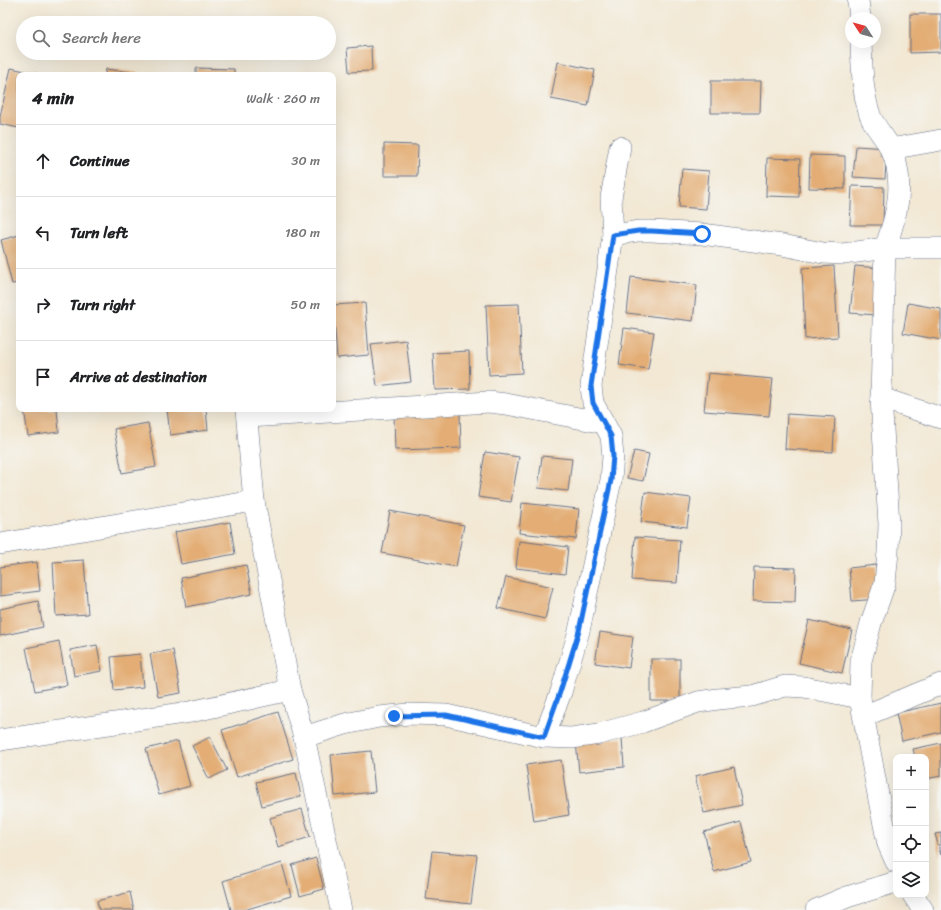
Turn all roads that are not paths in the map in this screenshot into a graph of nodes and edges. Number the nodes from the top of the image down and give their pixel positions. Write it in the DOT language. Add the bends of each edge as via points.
graph roads {
  1 [pos="858,0"];
  2 [pos="859,12"];
  3 [pos="861,48"];
  4 [pos="941,140"];
  5 [pos="620,147"];
  6 [pos="890,149"];
  7 [pos="613,235"];
  8 [pos="885,248"];
  9 [pos="941,248"];
  10 [pos="881,398"];
  11 [pos="336,409"];
  12 [pos="268,412"];
  13 [pos="246,413"];
  14 [pos="941,418"];
  15 [pos="604,423"];
  16 [pos="254,500"];
  17 [pos="0,544"];
  18 [pos="941,684"];
  19 [pos="290,690"];
  20 [pos="862,707"];
  21 [pos="304,737"];
  22 [pos="544,737"];
  23 [pos="0,740"];
  24 [pos="893,855"];
  25 [pos="893,883"];
  26 [pos="915,898"];
  27 [pos="341,910"];
  28 [pos="816,910"];
  29 [pos="923,910"];
  1 -- 2 [label="street"];
  3 -- 6 [label="street" via="864,95 870,117"];
  4 -- 6 [label="street"];
  5 -- 7 [label="street" via="611,198"];
  6 -- 8 [label="street" via="896,165 899,193 893,226"];
  7 -- 8 [label="street" via="645,231 702,234 843,254"];
  7 -- 15 [label="street" via="591,386 593,403"];
  8 -- 9 [label="street"];
  8 -- 10 [label="street"];
  10 -- 14 [label="street"];
  10 -- 20 [label="street" via="889,524 888,552 885,583 861,661"];
  11 -- 15 [label="street" via="489,402"];
  12 -- 13 [label="street"];
  13 -- 16 [label="street"];
  15 -- 22 [label="street" via="611,436 611,480 579,631"];
  16 -- 17 [label="street"];
  16 -- 19 [label="street"];
  18 -- 20 [label="street"];
  19 -- 21 [label="street"];
  19 -- 23 [label="street" via="190,712"];
  20 -- 22 [label="street" via="804,687 785,686 752,696 698,702 643,722 599,734 572,738"];
  20 -- 24 [label="street" via="881,813"];
  21 -- 22 [label="street" via="345,724 409,714 446,715"];
  21 -- 27 [label="street"];
  25 -- 28 [label="street"];
  26 -- 29 [label="street"];
}
